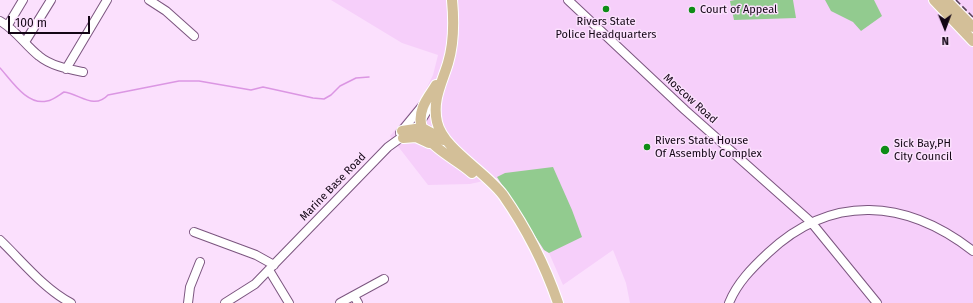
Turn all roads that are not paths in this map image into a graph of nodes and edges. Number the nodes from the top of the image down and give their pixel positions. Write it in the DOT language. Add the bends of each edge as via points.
graph roads {
  1 [pos="24,0"];
  2 [pos="52,0"];
  3 [pos="107,0"];
  4 [pos="149,0"];
  5 [pos="452,0"];
  6 [pos="568,0"];
  7 [pos="934,0"];
  8 [pos="946,0"];
  9 [pos="0,21"];
  10 [pos="8,26"];
  11 [pos="973,27"];
  12 [pos="194,36"];
  13 [pos="973,41"];
  14 [pos="26,42"];
  15 [pos="66,69"];
  16 [pos="83,72"];
  17 [pos="443,75"];
  18 [pos="437,94"];
  19 [pos="424,105"];
  20 [pos="412,130"];
  21 [pos="447,142"];
  22 [pos="430,143"];
  23 [pos="516,217"];
  24 [pos="811,222"];
  25 [pos="194,232"];
  26 [pos="0,240"];
  27 [pos="973,251"];
  28 [pos="200,262"];
  29 [pos="272,267"];
  30 [pos="384,279"];
  31 [pos="356,299"];
  32 [pos="71,303"];
  33 [pos="188,303"];
  34 [pos="225,303"];
  35 [pos="289,303"];
  36 [pos="340,303"];
  37 [pos="558,303"];
  38 [pos="729,303"];
  39 [pos="877,303"];
  1 -- 10 [label="street"];
  2 -- 14 [label="street"];
  3 -- 15 [label="street"];
  4 -- 12 [label="street" via="166,11"];
  5 -- 17 [label="main road" via="451,50"];
  6 -- 24 [label="street, Moscow Road" via="685,110"];
  7 -- 13 [label="main road"];
  8 -- 11 [label="main road"];
  9 -- 10 [label="street"];
  10 -- 14 [label="street"];
  14 -- 15 [label="street" via="40,57"];
  15 -- 16 [label="street"];
  17 -- 18 [label="main road"];
  17 -- 19 [label="main road"];
  18 -- 20 [label="street"];
  18 -- 21 [label="main road" via="437,122"];
  19 -- 20 [label="main road"];
  19 -- 20 [label="street"];
  20 -- 21 [label="main road"];
  20 -- 22 [label="main road"];
  20 -- 22 [label="main road" via="416,137"];
  20 -- 29 [label="street, Marine Base Road" via="388,148"];
  21 -- 23 [label="main road" via="486,176"];
  22 -- 23 [label="main road" via="476,176"];
  23 -- 37 [label="main road" via="538,255"];
  24 -- 27 [label="street" via="852,211 896,212 931,224 955,237"];
  24 -- 38 [label="street" via="792,233 758,262 742,279"];
  24 -- 39 [label="street, Moscow Road"];
  25 -- 29 [label="street" via="256,255"];
  26 -- 32 [label="street" via="41,280"];
  28 -- 33 [label="street" via="190,288"];
  29 -- 34 [label="street, Marine Base Road" via="255,284"];
  29 -- 35 [label="street"];
  30 -- 31 [label="street"];
  31 -- 36 [label="street"];
}
